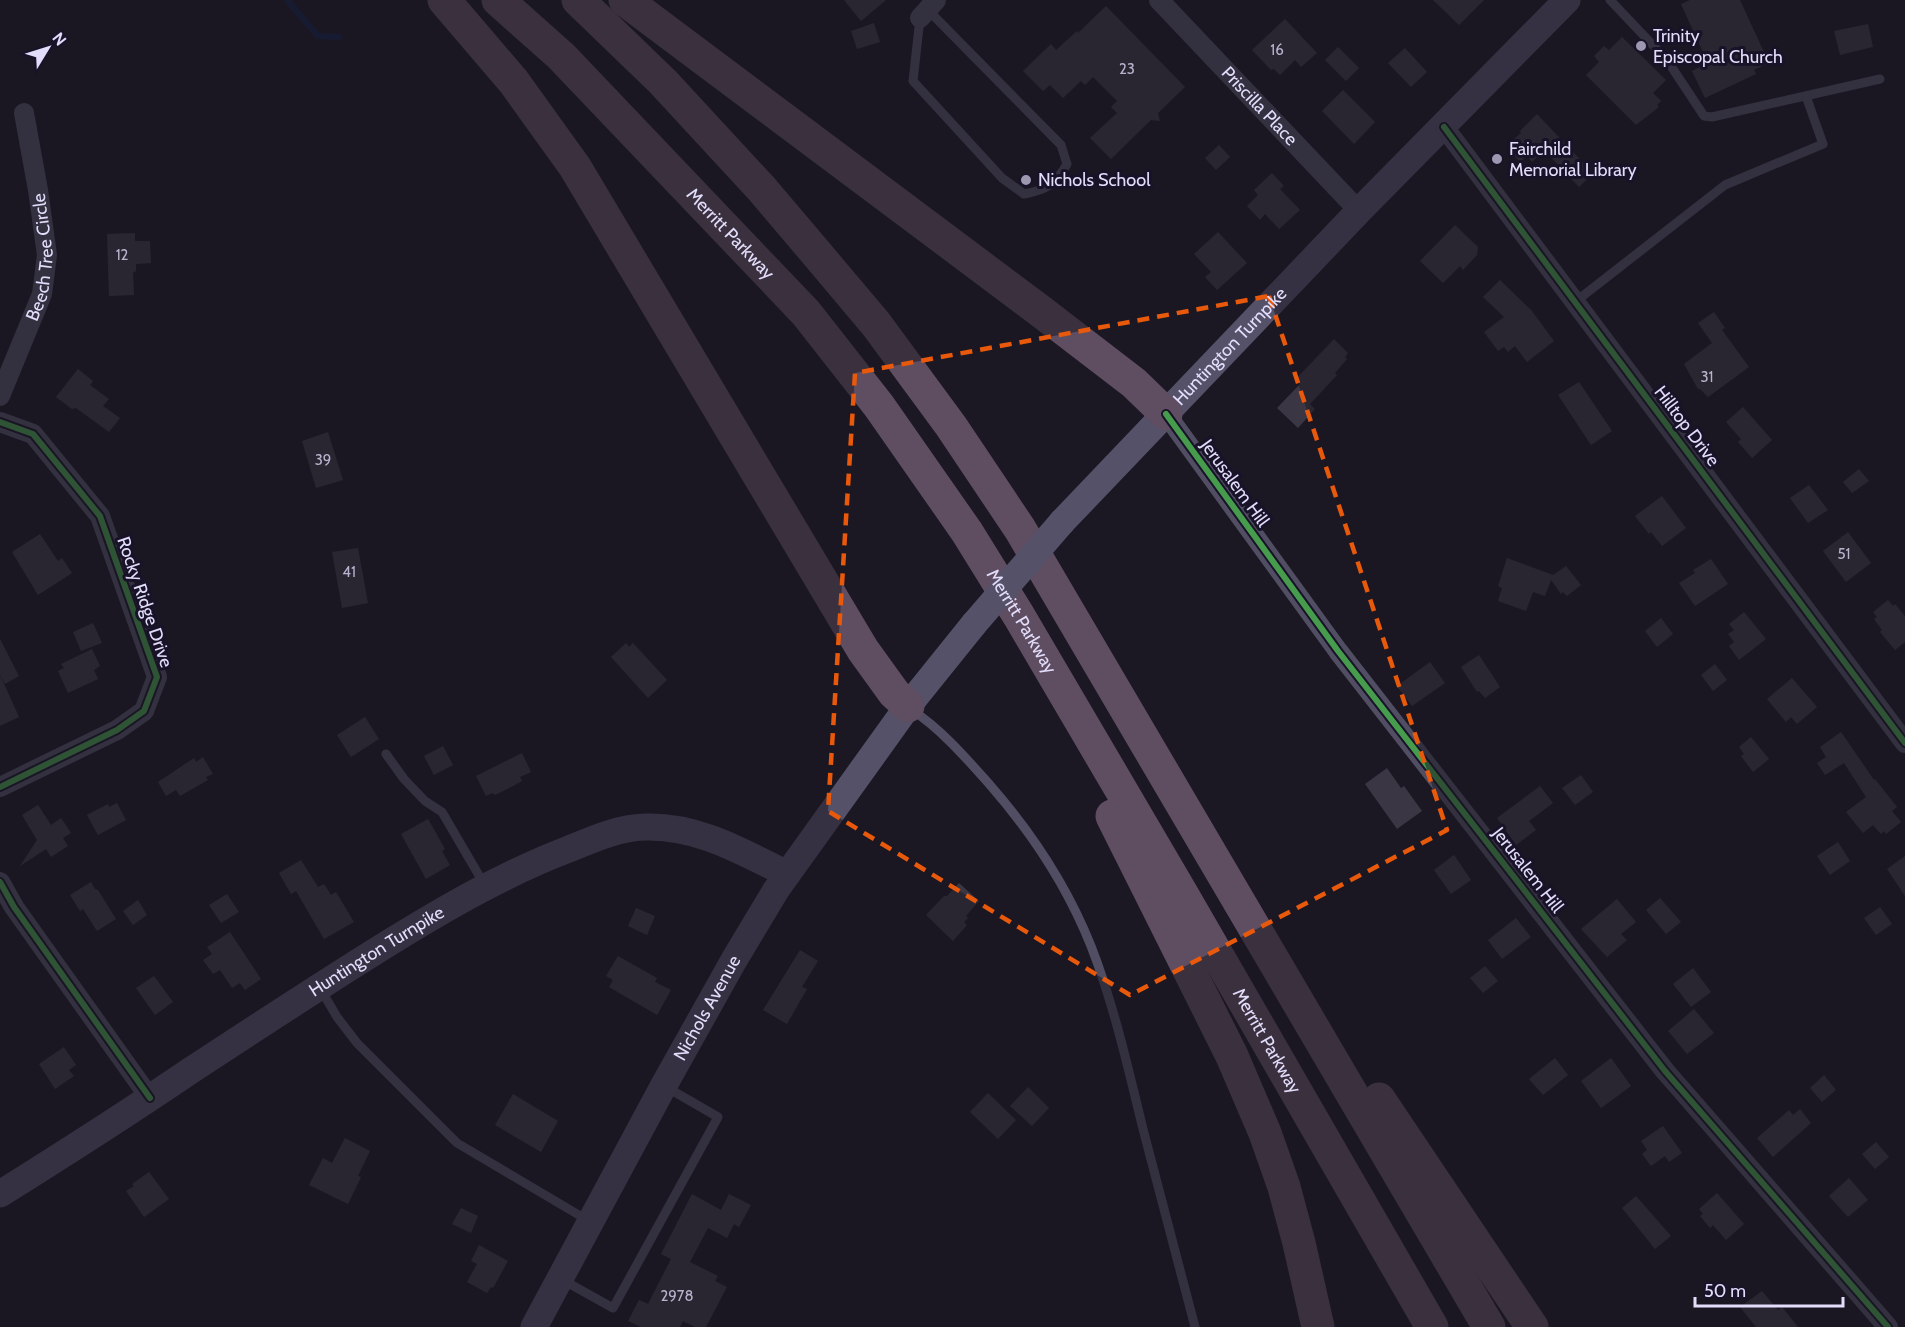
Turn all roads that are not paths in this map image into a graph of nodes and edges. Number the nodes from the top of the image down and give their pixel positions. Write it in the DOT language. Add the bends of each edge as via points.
graph roads {
  1 [pos="444,0"];
  2 [pos="498,0"];
  3 [pos="578,0"];
  4 [pos="625,0"];
  5 [pos="1159,0"];
  6 [pos="1567,0"];
  7 [pos="1610,0"];
  8 [pos="928,9"];
  9 [pos="1880,79"];
  10 [pos="1806,96"];
  11 [pos="24,113"];
  12 [pos="1444,127"];
  13 [pos="1359,211"];
  14 [pos="1575,302"];
  15 [pos="0,396"];
  16 [pos="1166,414"];
  17 [pos="0,422"];
  18 [pos="1065,694"];
  19 [pos="908,706"];
  20 [pos="1905,743"];
  21 [pos="386,754"];
  22 [pos="1153,756"];
  23 [pos="0,787"];
  24 [pos="787,874"];
  25 [pos="0,882"];
  26 [pos="485,886"];
  27 [pos="319,986"];
  28 [pos="664,1085"];
  29 [pos="150,1098"];
  30 [pos="0,1194"];
  31 [pos="591,1222"];
  32 [pos="559,1278"];
  33 [pos="534,1327"];
  34 [pos="1195,1327"];
  35 [pos="1318,1327"];
  36 [pos="1432,1327"];
  37 [pos="1489,1327"];
  38 [pos="1532,1327"];
  39 [pos="1888,1327"];
  1 -- 19 [label="highway" via="514,82 575,167 863,650"];
  2 -- 18 [label="highway, Merritt Parkway" via="561,56 806,313 879,406 967,532"];
  3 -- 22 [label="highway" via="663,82 761,188 876,324 1020,529"];
  4 -- 16 [label="highway" via="1068,332 1134,383"];
  5 -- 13 [label="street, Priscilla Place"];
  6 -- 12 [label="main road, Huntington Turnpike"];
  7 -- 10 [label="lane" via="1667,60 1704,116"];
  8 -- 8 [label="lane" via="1061,145 1067,165 1059,178 1040,191 1024,194 1002,178 913,81"];
  9 -- 10 [label="lane"];
  10 -- 14 [label="lane" via="1823,144 1725,185"];
  11 -- 15 [label="street, Beech Tree Circle" via="47,255 42,294"];
  12 -- 13 [label="main road, Huntington Turnpike"];
  12 -- 14 [label="street, Hilltop Drive"];
  13 -- 16 [label="main road, Huntington Turnpike"];
  14 -- 20 [label="street, Hilltop Drive"];
  16 -- 19 [label="main road, Huntington Turnpike, bridge" via="1062,522"];
  16 -- 39 [label="street, Jerusalem Hill" via="1343,658 1665,1071"];
  17 -- 23 [label="street, Rocky Ridge Drive" via="33,434 100,516 157,677 144,711 117,730"];
  18 -- 35 [label="highway" via="1091,775 1232,1056 1265,1133 1284,1187"];
  18 -- 36 [label="highway, Merritt Parkway"];
  19 -- 24 [label="main road, Nichols Avenue"];
  19 -- 34 [label="lane" via="938,730 1016,815 1042,852 1091,946 1114,1016"];
  21 -- 26 [label="lane" via="425,801 442,812"];
  22 -- 37 [label="highway"];
  22 -- 38 [label="highway" via="1243,880 1390,1117"];
  24 -- 26 [label="main road, Huntington Turnpike" via="716,839 684,830 646,827 605,835"];
  24 -- 28 [label="main road, Nichols Avenue"];
  25 -- 29 [label="street"];
  26 -- 27 [label="main road, Huntington Turnpike"];
  27 -- 29 [label="main road, Huntington Turnpike"];
  27 -- 31 [label="lane" via="357,1043 458,1143"];
  28 -- 31 [label="main road, Nichols Avenue"];
  28 -- 32 [label="lane" via="718,1117 613,1308"];
  29 -- 30 [label="main road, Huntington Turnpike"];
  31 -- 32 [label="main road, Nichols Avenue"];
  32 -- 33 [label="main road, Nichols Avenue"];
}
